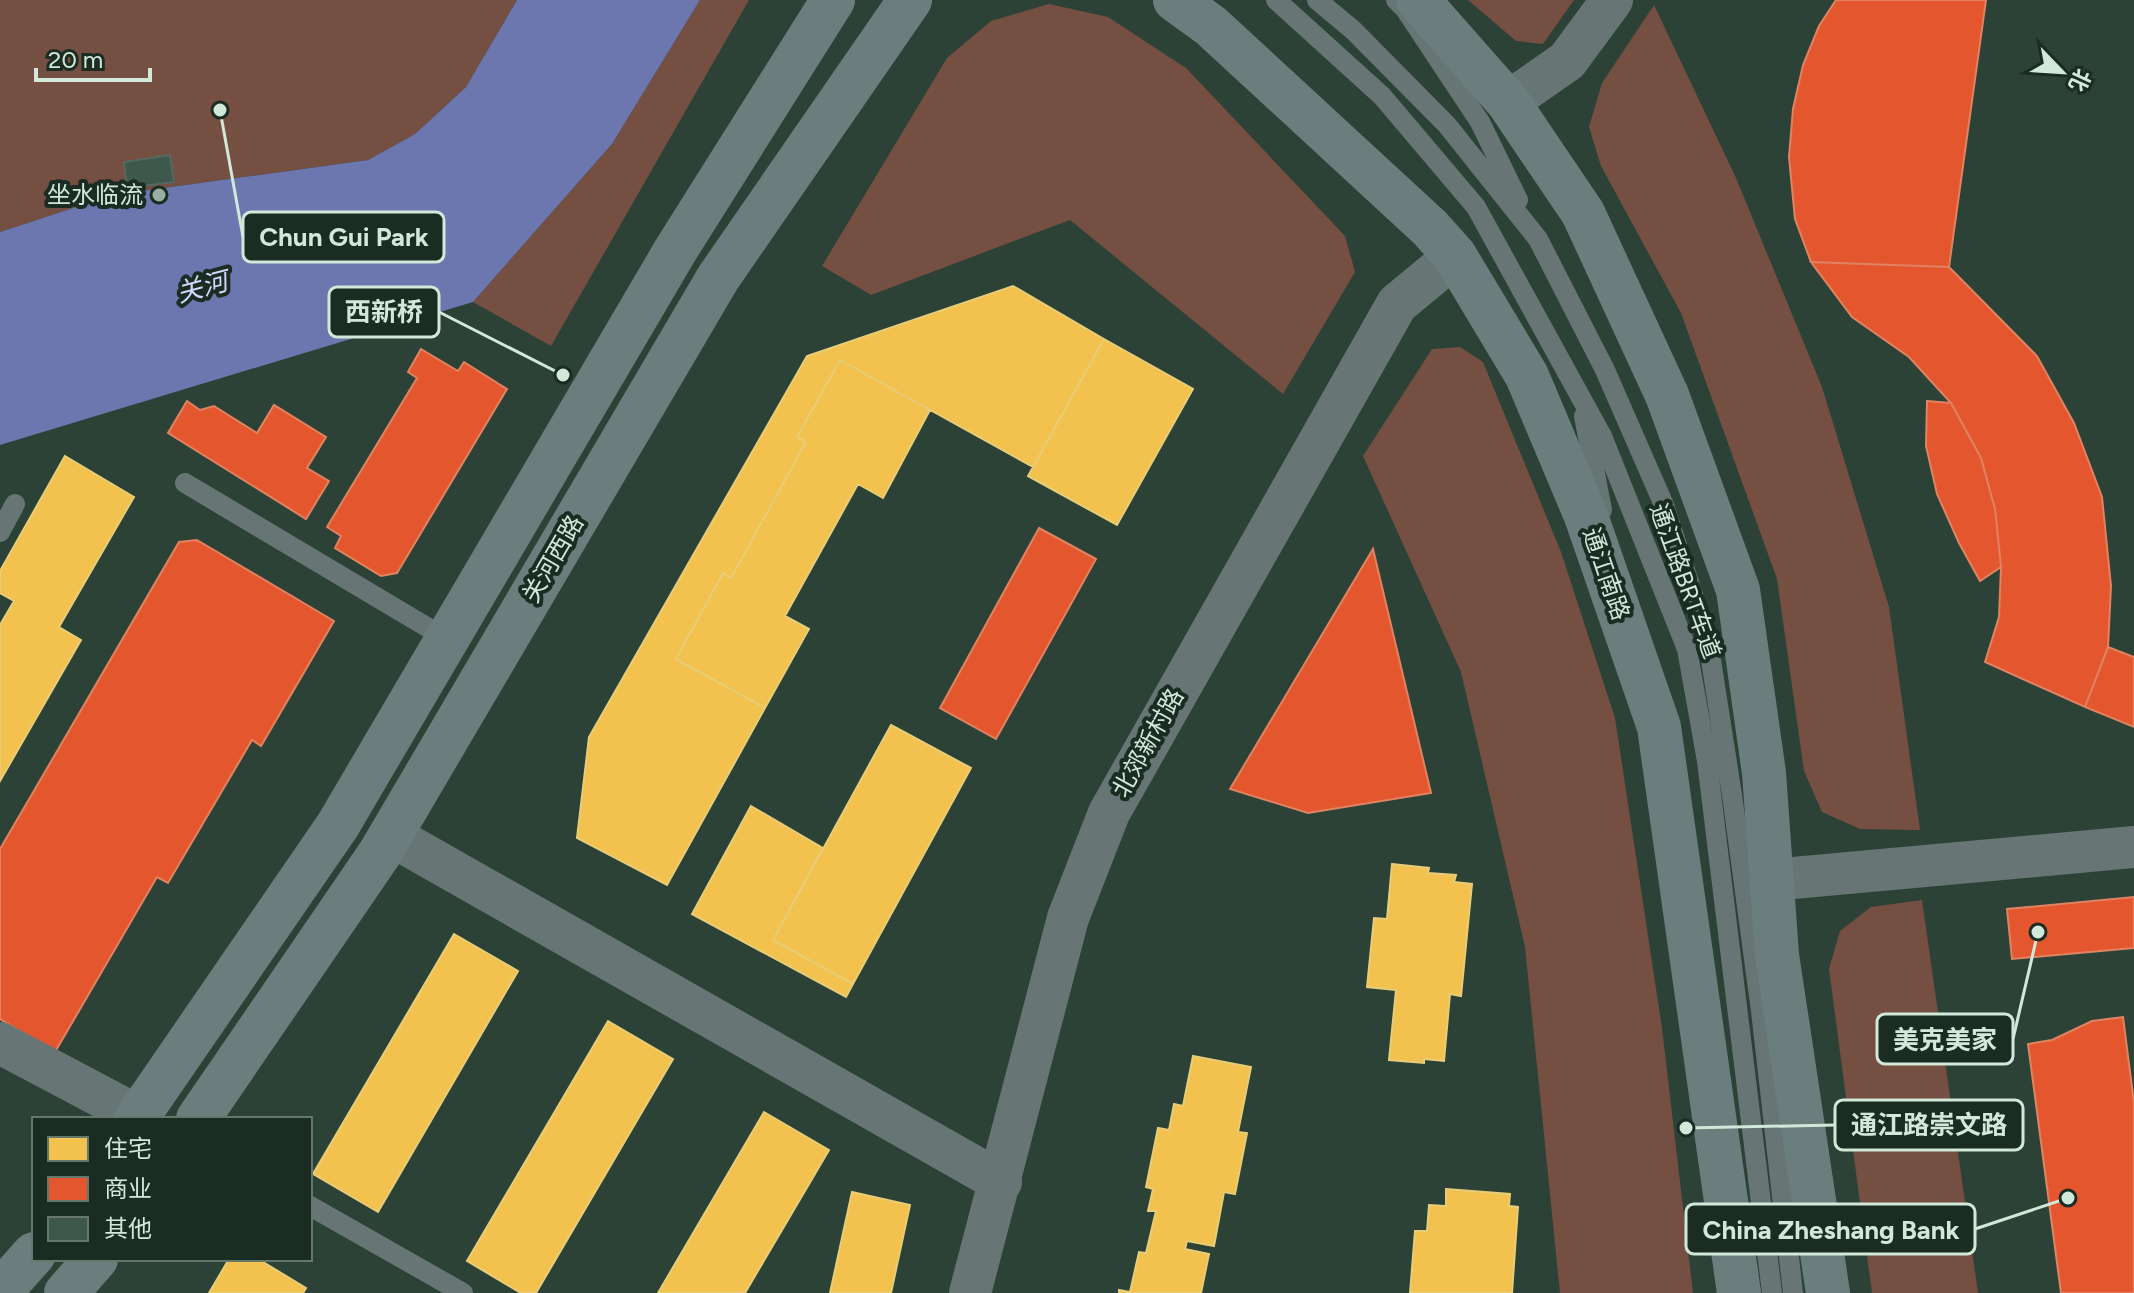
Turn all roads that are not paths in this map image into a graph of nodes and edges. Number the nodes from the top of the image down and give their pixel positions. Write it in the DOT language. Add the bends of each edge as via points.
graph roads {
  1 [pos="833,0"];
  2 [pos="910,0"];
  3 [pos="1175,0"];
  4 [pos="1276,0"];
  5 [pos="1317,0"];
  6 [pos="1396,0"];
  7 [pos="1418,0"];
  8 [pos="1612,0"];
  9 [pos="1508,102"];
  10 [pos="1538,239"];
  11 [pos="1455,256"];
  12 [pos="1580,396"];
  13 [pos="185,483"];
  14 [pos="15,504"];
  15 [pos="0,532"];
  16 [pos="1622,621"];
  17 [pos="447,639"];
  18 [pos="1711,661"];
  19 [pos="1764,773"];
  20 [pos="390,835"];
  21 [pos="2134,847"];
  22 [pos="1772,880"];
  23 [pos="0,1043"];
  24 [pos="135,1117"];
  25 [pos="138,1117"];
  26 [pos="199,1117"];
  27 [pos="1001,1182"];
  28 [pos="312,1207"];
  29 [pos="32,1256"];
  30 [pos="94,1261"];
  31 [pos="0,1292"];
  32 [pos="66,1293"];
  33 [pos="463,1293"];
  34 [pos="970,1293"];
  35 [pos="1739,1293"];
  36 [pos="1772,1293"];
  37 [pos="1793,1293"];
  38 [pos="1828,1293"];
  1 -- 17 [label="main road, 关河西路" via="675,251"];
  2 -- 20 [label="main road, 关河西路" via="718,278"];
  3 -- 11 [label="main road, 通江南路" via="1211,26"];
  4 -- 12 [label="lane, 通江路BRT车道" via="1382,96 1476,207"];
  5 -- 10 [label="lane, 通江路BRT车道" via="1447,125"];
  6 -- 10 [label="lane" via="1480,122"];
  7 -- 9 [label="main road"];
  8 -- 9 [label="street" via="1567,61"];
  9 -- 19 [label="main road" via="1583,213 1667,395 1738,590"];
  10 -- 18 [label="lane, 通江路BRT车道" via="1605,370 1664,505"];
  11 -- 16 [label="main road, 通江南路" via="1527,376 1586,516"];
  11 -- 27 [label="street, 北郊新村路" via="1397,304 1109,813 1068,918"];
  12 -- 16 [label="lane"];
  12 -- 36 [label="lane, 通江路BRT车道" via="1602,436 1687,649 1707,761"];
  13 -- 17 [label="lane"];
  14 -- 15 [label="lane"];
  16 -- 35 [label="main road, 通江南路" via="1659,727"];
  17 -- 25 [label="main road, 关河西路" via="338,825"];
  18 -- 19 [label="lane"];
  18 -- 37 [label="lane, 通江路BRT车道" via="1761,1011"];
  19 -- 22 [label="main road"];
  20 -- 26 [label="main road, 关河西路"];
  20 -- 27 [label="street"];
  21 -- 22 [label="street"];
  22 -- 38 [label="main road" via="1777,955"];
  23 -- 24 [label="street"];
  27 -- 34 [label="street, 北郊新村路"];
  28 -- 33 [label="lane"];
  29 -- 31 [label="main road"];
  30 -- 32 [label="main road"];
}
